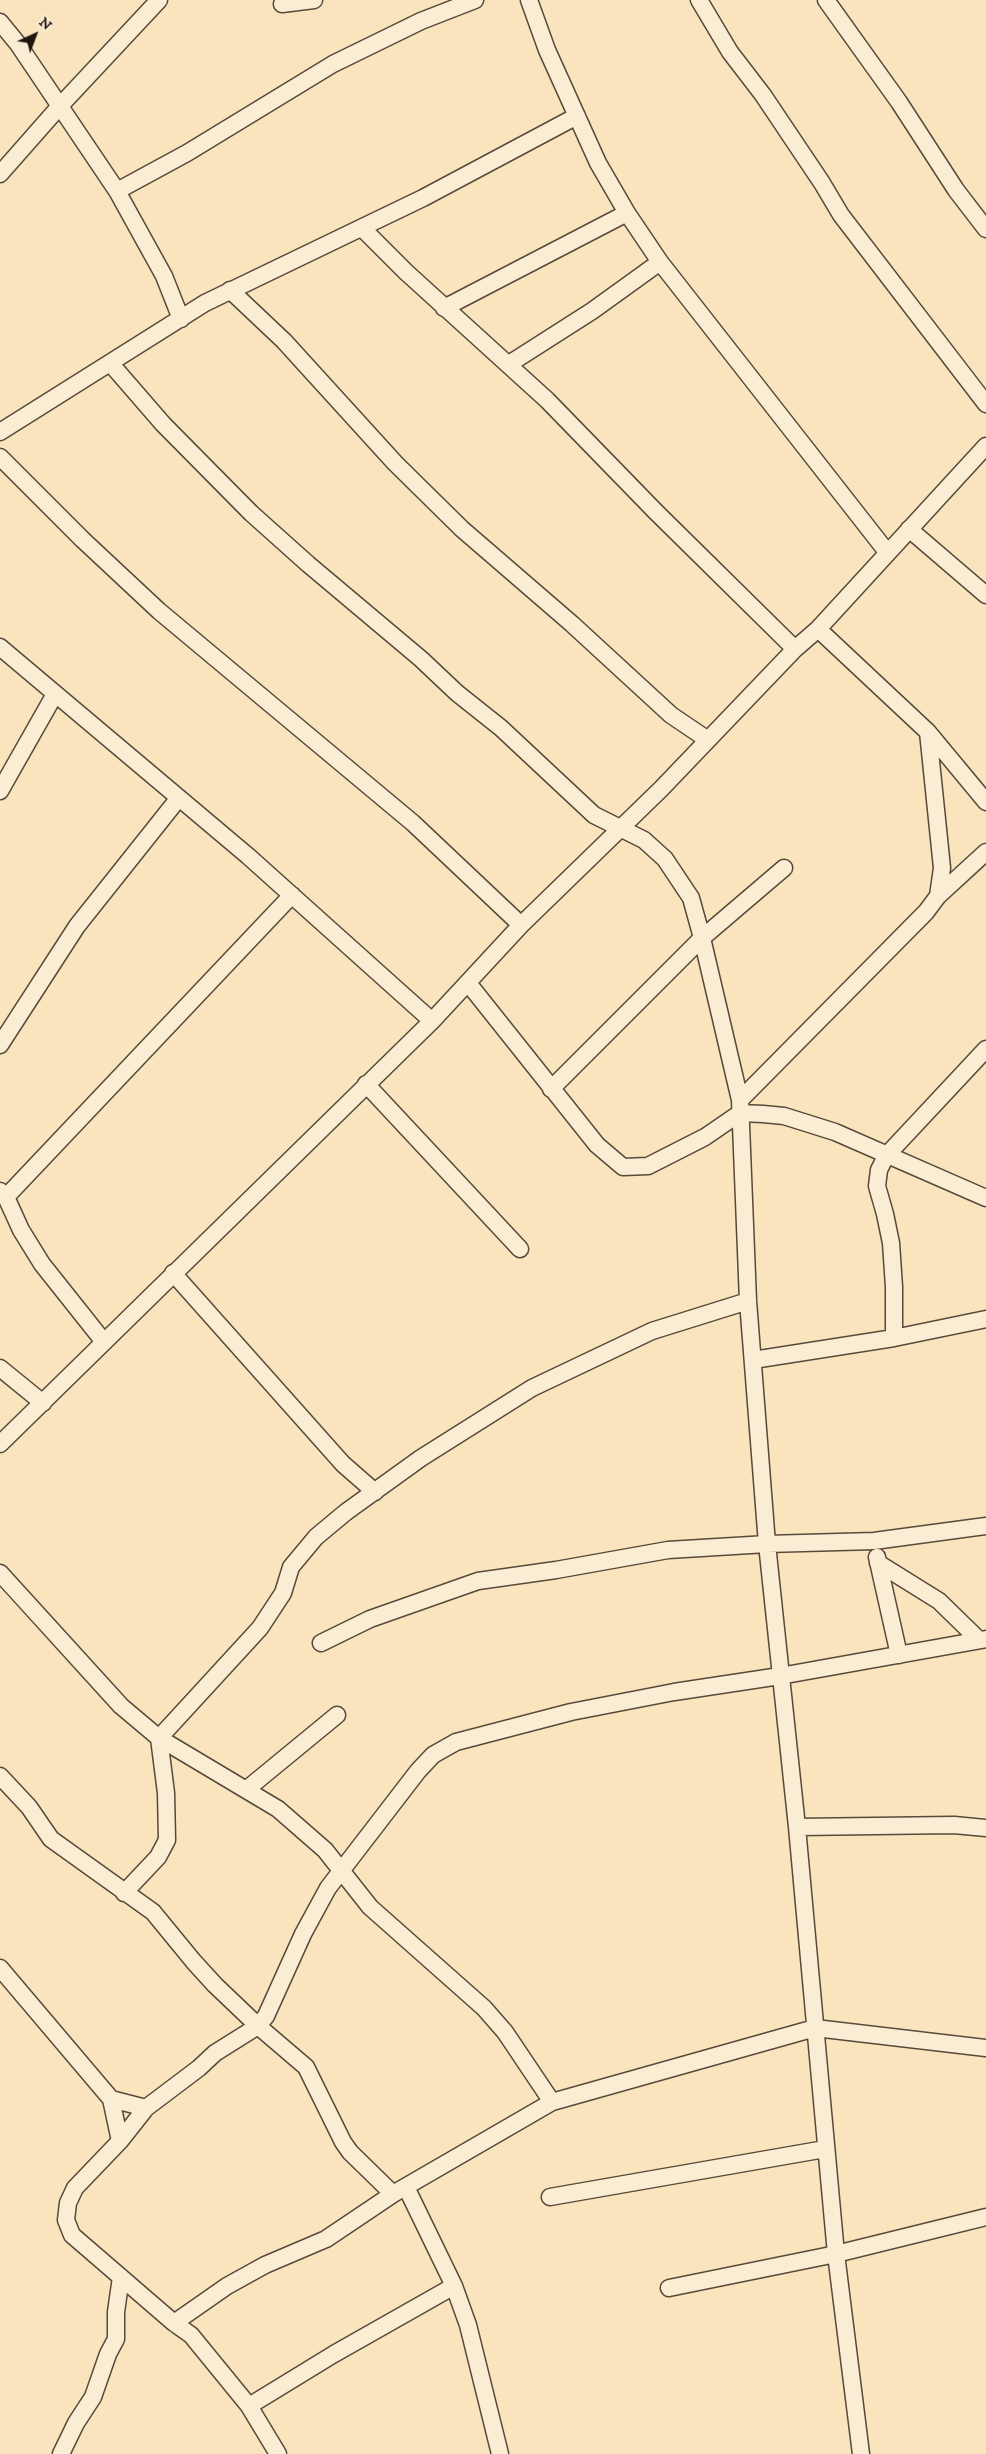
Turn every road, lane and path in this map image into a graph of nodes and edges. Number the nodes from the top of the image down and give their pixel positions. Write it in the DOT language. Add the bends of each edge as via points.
graph roads {
  1 [pos="159,0"];
  2 [pos="314,0"];
  3 [pos="475,0"];
  4 [pos="529,0"];
  5 [pos="699,0"];
  6 [pos="826,0"];
  7 [pos="282,4"];
  8 [pos="0,22"];
  9 [pos="59,107"];
  10 [pos="577,116"];
  11 [pos="0,174"];
  12 [pos="117,191"];
  13 [pos="627,213"];
  14 [pos="362,228"];
  15 [pos="986,229"];
  16 [pos="660,262"];
  17 [pos="230,290"];
  18 [pos="444,308"];
  19 [pos="182,319"];
  20 [pos="111,364"];
  21 [pos="510,364"];
  22 [pos="986,404"];
  23 [pos="0,432"];
  24 [pos="986,446"];
  25 [pos="0,457"];
  26 [pos="909,529"];
  27 [pos="887,552"];
  28 [pos="986,595"];
  29 [pos="818,629"];
  30 [pos="0,647"];
  31 [pos="796,649"];
  32 [pos="55,694"];
  33 [pos="928,732"];
  34 [pos="708,740"];
  35 [pos="0,791"];
  36 [pos="178,799"];
  37 [pos="986,802"];
  38 [pos="621,828"];
  39 [pos="986,852"];
  40 [pos="784,868"];
  41 [pos="292,895"];
  42 [pos="938,896"];
  43 [pos="521,925"];
  44 [pos="702,938"];
  45 [pos="468,983"];
  46 [pos="432,1021"];
  47 [pos="0,1045"];
  48 [pos="986,1049"];
  49 [pos="366,1084"];
  50 [pos="551,1089"];
  51 [pos="740,1106"];
  52 [pos="886,1156"];
  53 [pos="3,1194"];
  54 [pos="986,1198"];
  55 [pos="520,1249"];
  56 [pos="173,1273"];
  57 [pos="748,1301"];
  58 [pos="986,1319"];
  59 [pos="894,1338"];
  60 [pos="104,1342"];
  61 [pos="753,1360"];
  62 [pos="0,1368"];
  63 [pos="43,1403"];
  64 [pos="0,1444"];
  65 [pos="375,1492"];
  66 [pos="986,1526"];
  67 [pos="874,1541"];
  68 [pos="766,1544"];
  69 [pos="878,1563"];
  70 [pos="0,1573"];
  71 [pos="982,1639"];
  72 [pos="321,1643"];
  73 [pos="899,1655"];
  74 [pos="780,1676"];
  75 [pos="337,1715"];
  76 [pos="159,1738"];
  77 [pos="0,1776"];
  78 [pos="247,1789"];
  79 [pos="797,1826"];
  80 [pos="986,1828"];
  81 [pos="341,1868"];
  82 [pos="124,1892"];
  83 [pos="0,1968"];
  84 [pos="258,2026"];
  85 [pos="815,2028"];
  86 [pos="986,2048"];
  87 [pos="111,2099"];
  88 [pos="552,2102"];
  89 [pos="146,2108"];
  90 [pos="120,2141"];
  91 [pos="825,2148"];
  92 [pos="399,2190"];
  93 [pos="550,2197"];
  94 [pos="986,2217"];
  95 [pos="836,2254"];
  96 [pos="121,2277"];
  97 [pos="454,2286"];
  98 [pos="669,2288"];
  99 [pos="201,2304"];
  100 [pos="174,2323"];
  101 [pos="191,2336"];
  102 [pos="249,2406"];
  103 [pos="61,2454"];
  104 [pos="278,2454"];
  105 [pos="500,2454"];
  106 [pos="861,2454"];
  1 -- 9 [label="street"];
  2 -- 7 [label="street"];
  3 -- 12 [label="street" via="420,21 333,64 187,153"];
  4 -- 10 [label="street"];
  5 -- 22 [label="street" via="730,52 763,95 841,215"];
  6 -- 15 [label="street"];
  8 -- 9 [label="street"];
  9 -- 11 [label="street"];
  9 -- 12 [label="street"];
  10 -- 13 [label="street" via="598,163"];
  10 -- 14 [label="street"];
  12 -- 19 [label="street" via="164,276"];
  13 -- 16 [label="street"];
  13 -- 18 [label="street"];
  14 -- 17 [label="street"];
  14 -- 18 [label="street"];
  16 -- 21 [label="street"];
  16 -- 27 [label="street"];
  17 -- 19 [label="street"];
  17 -- 34 [label="street" via="284,340 395,463 462,529 659,704"];
  18 -- 21 [label="street"];
  19 -- 20 [label="street"];
  20 -- 23 [label="street"];
  20 -- 38 [label="street" via="163,424 251,513 501,728 572,797 594,815"];
  21 -- 31 [label="street"];
  24 -- 26 [label="street"];
  25 -- 43 [label="street" via="159,611 414,823"];
  26 -- 27 [label="street"];
  26 -- 28 [label="street"];
  27 -- 29 [label="street"];
  29 -- 31 [label="street"];
  29 -- 33 [label="street"];
  30 -- 32 [label="street"];
  31 -- 34 [label="street"];
  32 -- 35 [label="street"];
  32 -- 36 [label="street"];
  33 -- 37 [label="street"];
  33 -- 42 [label="street" via="942,868"];
  34 -- 38 [label="street"];
  36 -- 41 [label="street"];
  36 -- 47 [label="street" via="77,926"];
  38 -- 43 [label="street"];
  38 -- 44 [label="street" via="644,840 665,859 691,898"];
  39 -- 42 [label="street"];
  40 -- 44 [label="street"];
  41 -- 46 [label="street"];
  41 -- 53 [label="street"];
  42 -- 51 [label="street"];
  43 -- 45 [label="street"];
  44 -- 50 [label="street"];
  44 -- 51 [label="street"];
  45 -- 46 [label="street"];
  45 -- 50 [label="street"];
  46 -- 49 [label="street"];
  48 -- 52 [label="street"];
  49 -- 55 [label="street"];
  49 -- 56 [label="street"];
  50 -- 51 [label="street" via="597,1145 623,1167 648,1166 705,1137"];
  51 -- 52 [label="street" via="800,1120"];
  51 -- 57 [label="street"];
  52 -- 54 [label="street"];
  52 -- 59 [label="street" via="877,1186 891,1242"];
  53 -- 60 [label="street" via="42,1264"];
  56 -- 60 [label="street"];
  56 -- 65 [label="street" via="344,1464"];
  57 -- 61 [label="street"];
  57 -- 65 [label="street" via="652,1331 532,1388 420,1458"];
  58 -- 59 [label="street"];
  59 -- 61 [label="street"];
  60 -- 63 [label="street"];
  61 -- 68 [label="street"];
  62 -- 63 [label="street"];
  63 -- 64 [label="street"];
  65 -- 76 [label="street" via="316,1537 291,1567 284,1593 260,1628"];
  66 -- 67 [label="street"];
  67 -- 68 [label="street"];
  67 -- 69 [label="street"];
  68 -- 72 [label="street" via="668,1550 478,1581 370,1619"];
  68 -- 74 [label="street"];
  69 -- 71 [label="street" via="931,1596"];
  69 -- 73 [label="street"];
  70 -- 76 [label="street" via="121,1706"];
  71 -- 73 [label="street"];
  73 -- 74 [label="street"];
  74 -- 79 [label="street"];
  74 -- 81 [label="street" via="571,1712 442,1748 418,1771"];
  75 -- 78 [label="street"];
  76 -- 78 [label="street"];
  76 -- 82 [label="street" via="166,1792 167,1840 158,1857"];
  77 -- 82 [label="street" via="29,1807 52,1839"];
  78 -- 81 [label="street" via="303,1830"];
  79 -- 80 [label="street" via="954,1825"];
  79 -- 85 [label="street"];
  81 -- 84 [label="street" via="310,1920 270,2010"];
  81 -- 88 [label="street" via="370,1907 484,2008 505,2032"];
  82 -- 84 [label="street" via="153,1912 194,1962"];
  83 -- 87 [label="street"];
  84 -- 89 [label="street" via="215,2053"];
  84 -- 92 [label="street" via="306,2067 350,2152"];
  85 -- 86 [label="street"];
  85 -- 88 [label="street"];
  85 -- 91 [label="street"];
  87 -- 89 [label="street"];
  87 -- 90 [label="street"];
  88 -- 92 [label="street"];
  89 -- 90 [label="street"];
  90 -- 96 [label="street" via="74,2188 66,2220 72,2235"];
  91 -- 93 [label="street"];
  91 -- 95 [label="street"];
  92 -- 97 [label="street"];
  92 -- 99 [label="street" via="326,2239 265,2265"];
  94 -- 95 [label="street"];
  95 -- 98 [label="street"];
  95 -- 106 [label="street"];
  96 -- 100 [label="street"];
  96 -- 103 [label="street" via="116,2339 93,2397"];
  97 -- 102 [label="street"];
  97 -- 105 [label="street" via="468,2325"];
  99 -- 100 [label="street"];
  99 -- 101 [label="street"];
  100 -- 101 [label="street"];
  101 -- 102 [label="street"];
  102 -- 104 [label="street"];
}
